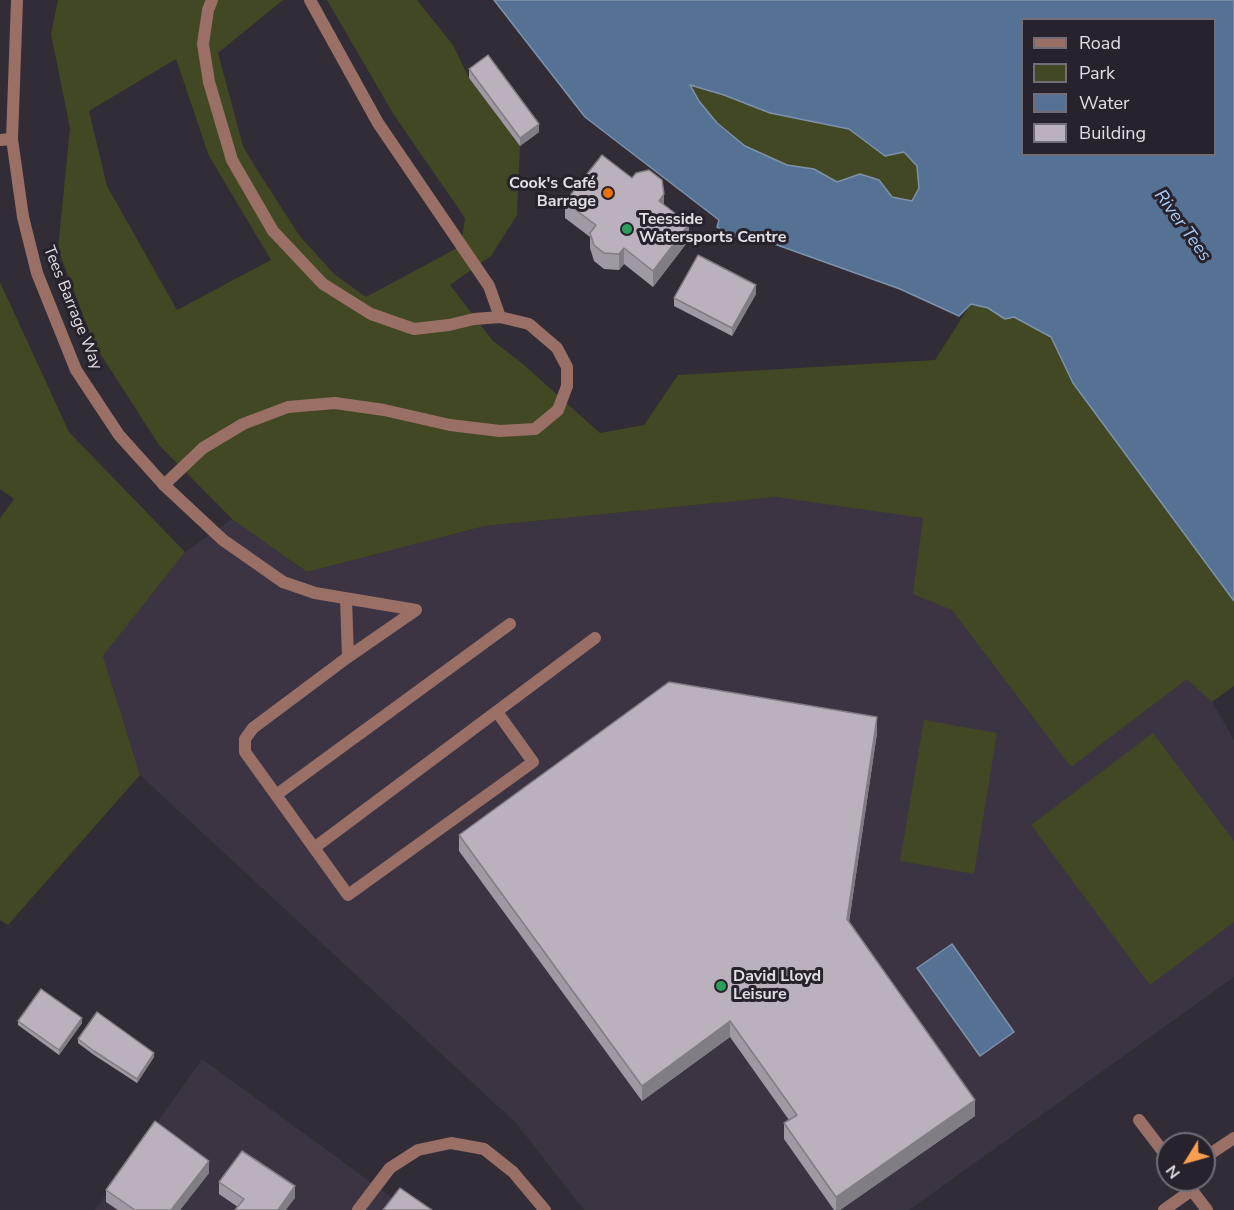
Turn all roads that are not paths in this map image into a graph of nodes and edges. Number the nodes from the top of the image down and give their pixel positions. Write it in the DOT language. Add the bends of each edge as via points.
graph roads {
  1 [pos="17,0"];
  2 [pos="212,0"];
  3 [pos="310,0"];
  4 [pos="6,139"];
  5 [pos="500,316"];
  6 [pos="164,485"];
  7 [pos="346,599"];
  8 [pos="510,624"];
  9 [pos="595,638"];
  10 [pos="348,657"];
  11 [pos="497,712"];
  12 [pos="276,795"];
  13 [pos="314,848"];
  14 [pos="1139,1120"];
  15 [pos="1234,1138"];
  16 [pos="1156,1142"];
  17 [pos="1216,1150"];
  18 [pos="1181,1192"];
  19 [pos="1193,1192"];
  20 [pos="358,1210"];
  21 [pos="545,1210"];
  22 [pos="1164,1210"];
  23 [pos="1207,1210"];
  1 -- 4 [label="street, Tees Barrage Way"];
  2 -- 5 [label="street" via="203,44 208,82 232,160 273,231 323,284 371,314 414,329"];
  3 -- 5 [label="street" via="378,123 489,286"];
  4 -- 6 [label="street, Tees Barrage Way" via="37,273 76,370 119,435"];
  5 -- 6 [label="street" via="529,324 557,348 567,367 567,386 558,410 535,429 500,431 450,425 335,403 288,407 243,424 203,448"];
  6 -- 7 [label="street, Tees Barrage Way" via="224,540 283,582"];
  7 -- 10 [label="street"];
  7 -- 10 [label="street, Tees Barrage Way" via="416,610"];
  8 -- 12 [label="street"];
  9 -- 11 [label="street"];
  10 -- 12 [label="street" via="254,728 245,739 245,752"];
  11 -- 13 [label="street"];
  11 -- 13 [label="street" via="533,762 348,895"];
  12 -- 13 [label="street"];
  14 -- 16 [label="street"];
  15 -- 17 [label="street"];
  18 -- 22 [label="street"];
  19 -- 23 [label="street"];
  20 -- 21 [label="street" via="390,1168 418,1150 452,1143 484,1149 513,1172"];
}
